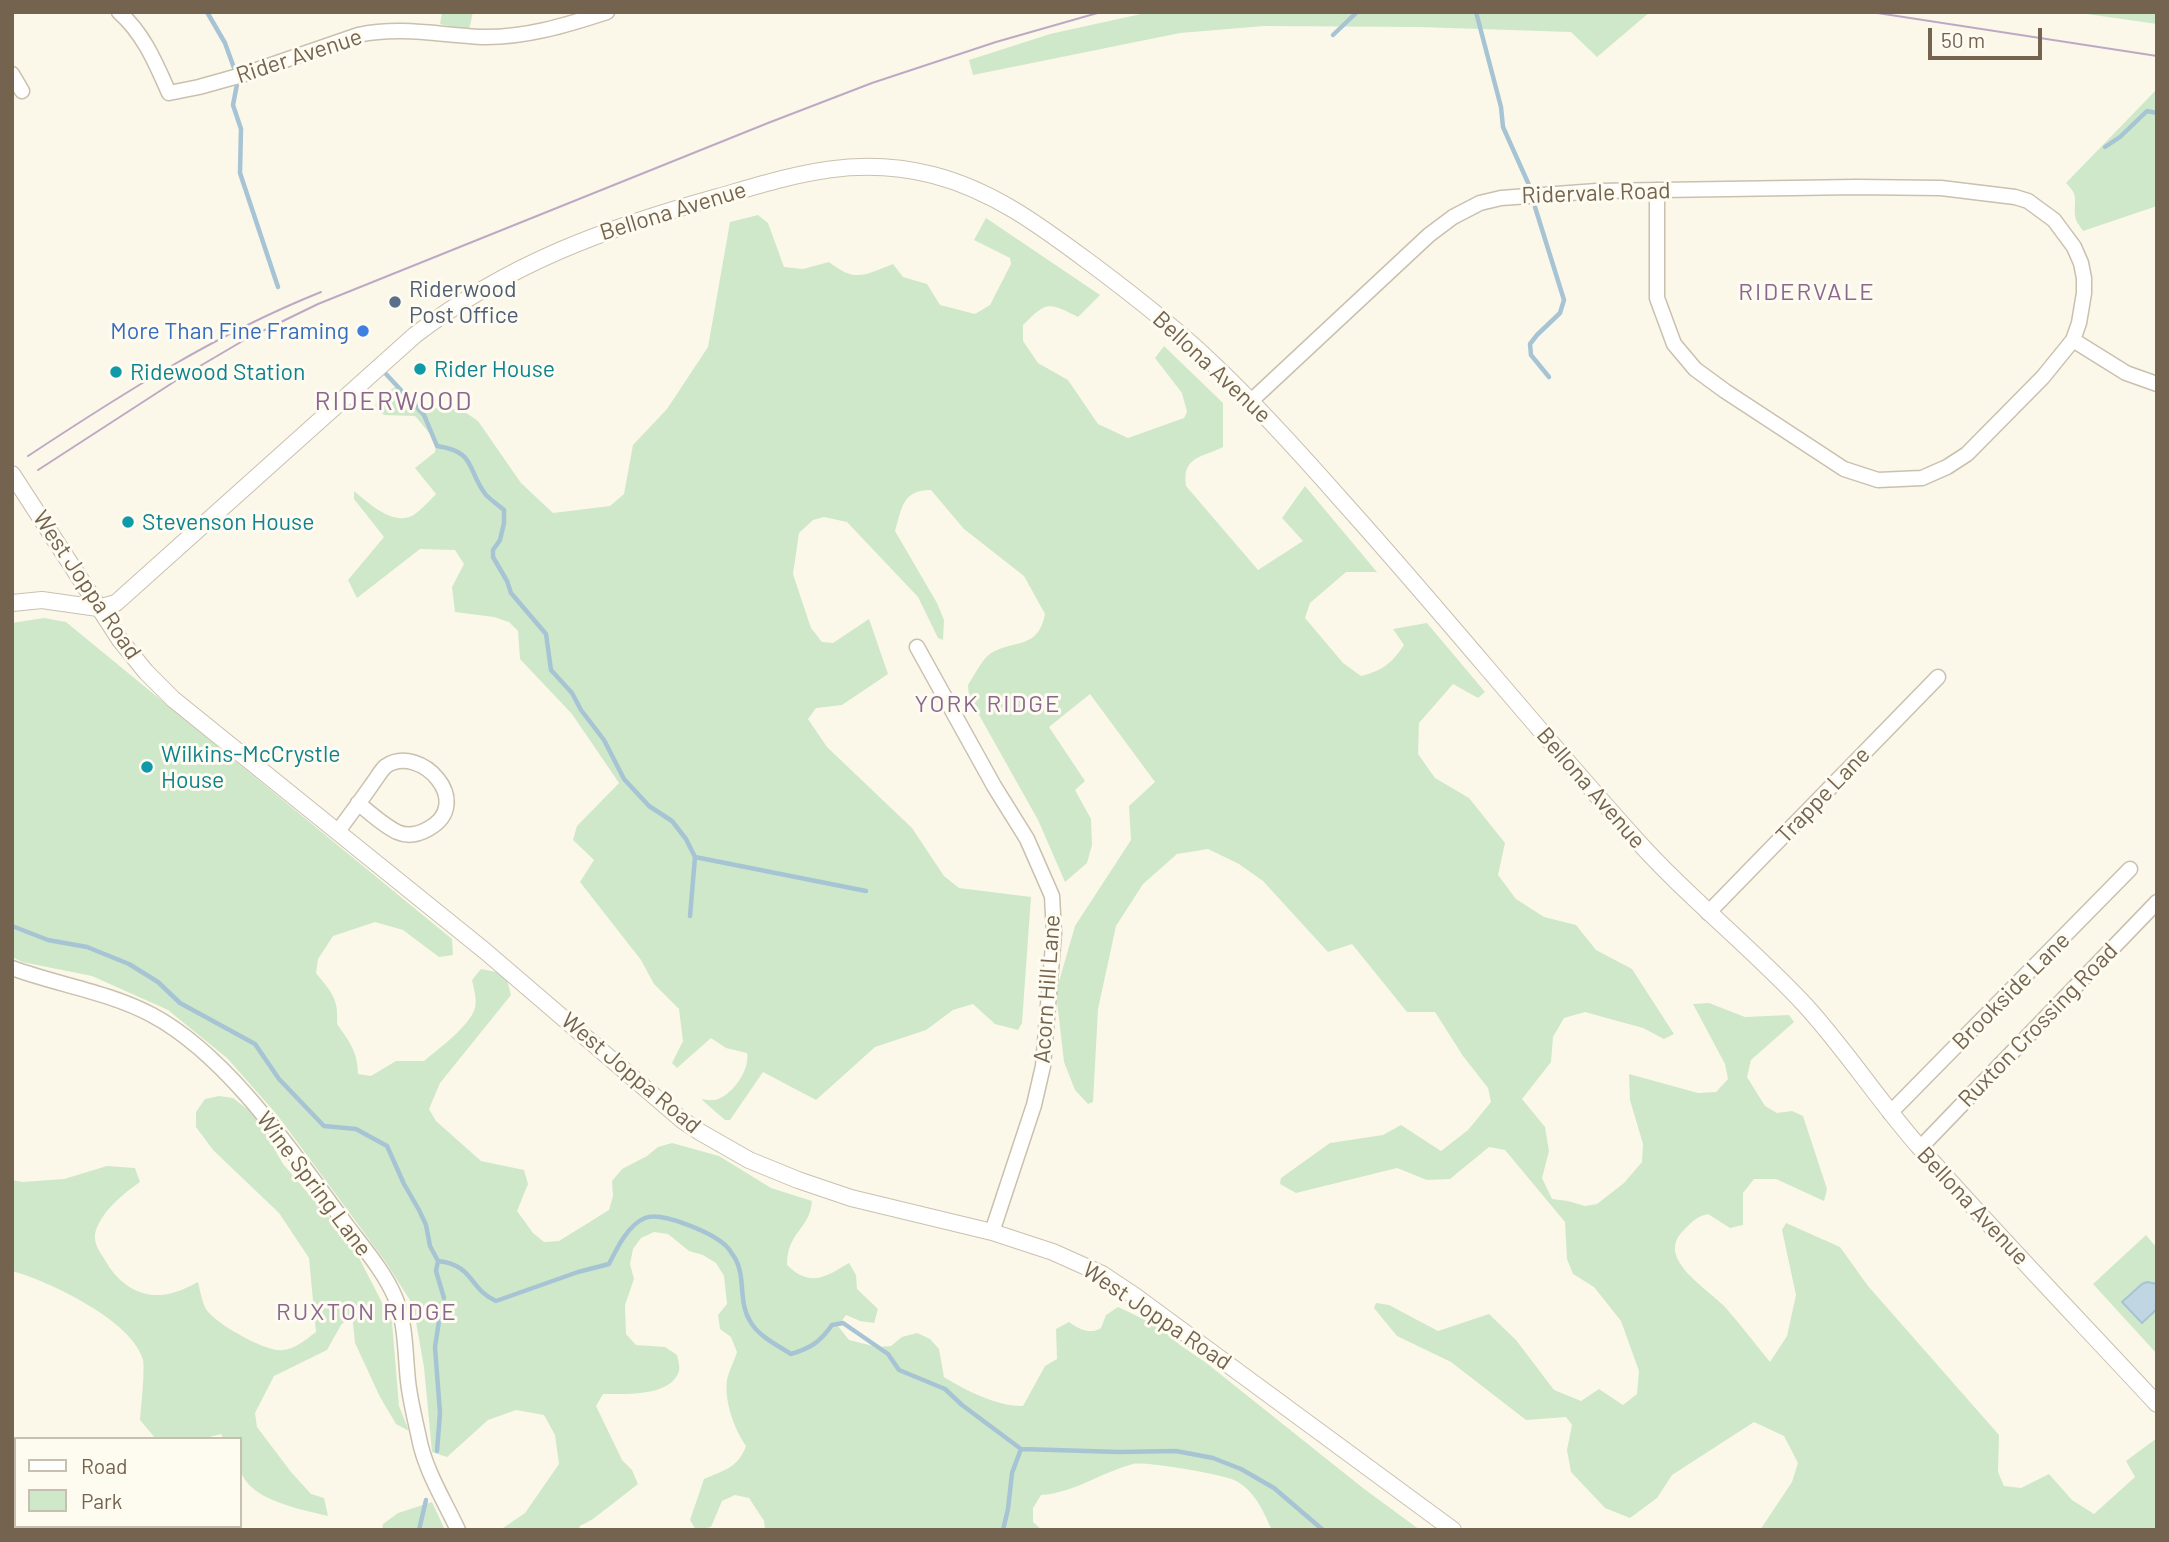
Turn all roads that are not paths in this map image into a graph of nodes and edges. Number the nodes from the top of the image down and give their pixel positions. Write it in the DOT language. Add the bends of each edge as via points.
graph roads {
  1 [pos="118,12"];
  2 [pos="607,12"];
  3 [pos="12,74"];
  4 [pos="22,91"];
  5 [pos="1657,190"];
  6 [pos="2073,340"];
  7 [pos="2157,384"];
  8 [pos="1251,401"];
  9 [pos="12,474"];
  10 [pos="12,603"];
  11 [pos="98,608"];
  12 [pos="917,647"];
  13 [pos="1938,677"];
  14 [pos="358,803"];
  15 [pos="338,831"];
  16 [pos="2130,869"];
  17 [pos="2157,902"];
  18 [pos="1708,913"];
  19 [pos="12,968"];
  20 [pos="1890,1113"];
  21 [pos="1920,1148"];
  22 [pos="992,1232"];
  23 [pos="2157,1404"];
  24 [pos="458,1530"];
  25 [pos="1452,1530"];
  1 -- 2 [label="street, Rider Avenue" via="152,54 169,93 242,75 377,31 508,36"];
  3 -- 4 [label="street"];
  5 -- 6 [label="street, Ridervale Road" via="1941,188 2028,201 2054,220 2081,263 2084,293"];
  5 -- 6 [label="street" via="1657,298 1674,344 1695,369 1844,469 1878,480 1922,478 1947,467 1967,454"];
  5 -- 8 [label="street, Ridervale Road" via="1501,198 1453,217"];
  6 -- 7 [label="street" via="2126,373"];
  8 -- 11 [label="street, Bellona Avenue" via="1136,298 1004,203 914,171 856,166 815,171 656,214 581,240 468,298 415,335 116,603"];
  8 -- 18 [label="street, Bellona Avenue" via="1427,596 1576,773"];
  9 -- 11 [label="street, West Joppa Road"];
  10 -- 11 [label="street" via="42,600"];
  11 -- 15 [label="street, West Joppa Road" via="128,651 173,699"];
  12 -- 22 [label="street, Acorn Hill Lane" via="1027,839 1052,896 1054,933 1043,1066"];
  13 -- 18 [label="street, Trappe Lane"];
  14 -- 14 [label="street" via="400,834 418,834 436,825 447,808 446,790 430,771 399,761 385,767"];
  14 -- 15 [label="street"];
  15 -- 22 [label="street, West Joppa Road" via="699,1132 749,1160 825,1191"];
  16 -- 20 [label="street, Brookside Lane"];
  17 -- 21 [label="street, Ruxton Crossing Road"];
  18 -- 20 [label="street, Bellona Avenue" via="1810,1010"];
  19 -- 24 [label="street, Wine Spring Lane" via="154,1016 222,1068 261,1113 383,1275 396,1299 419,1441"];
  20 -- 21 [label="street, Bellona Avenue"];
  21 -- 23 [label="street, Bellona Avenue"];
  22 -- 25 [label="street, West Joppa Road" via="1053,1252 1113,1282"];
}
